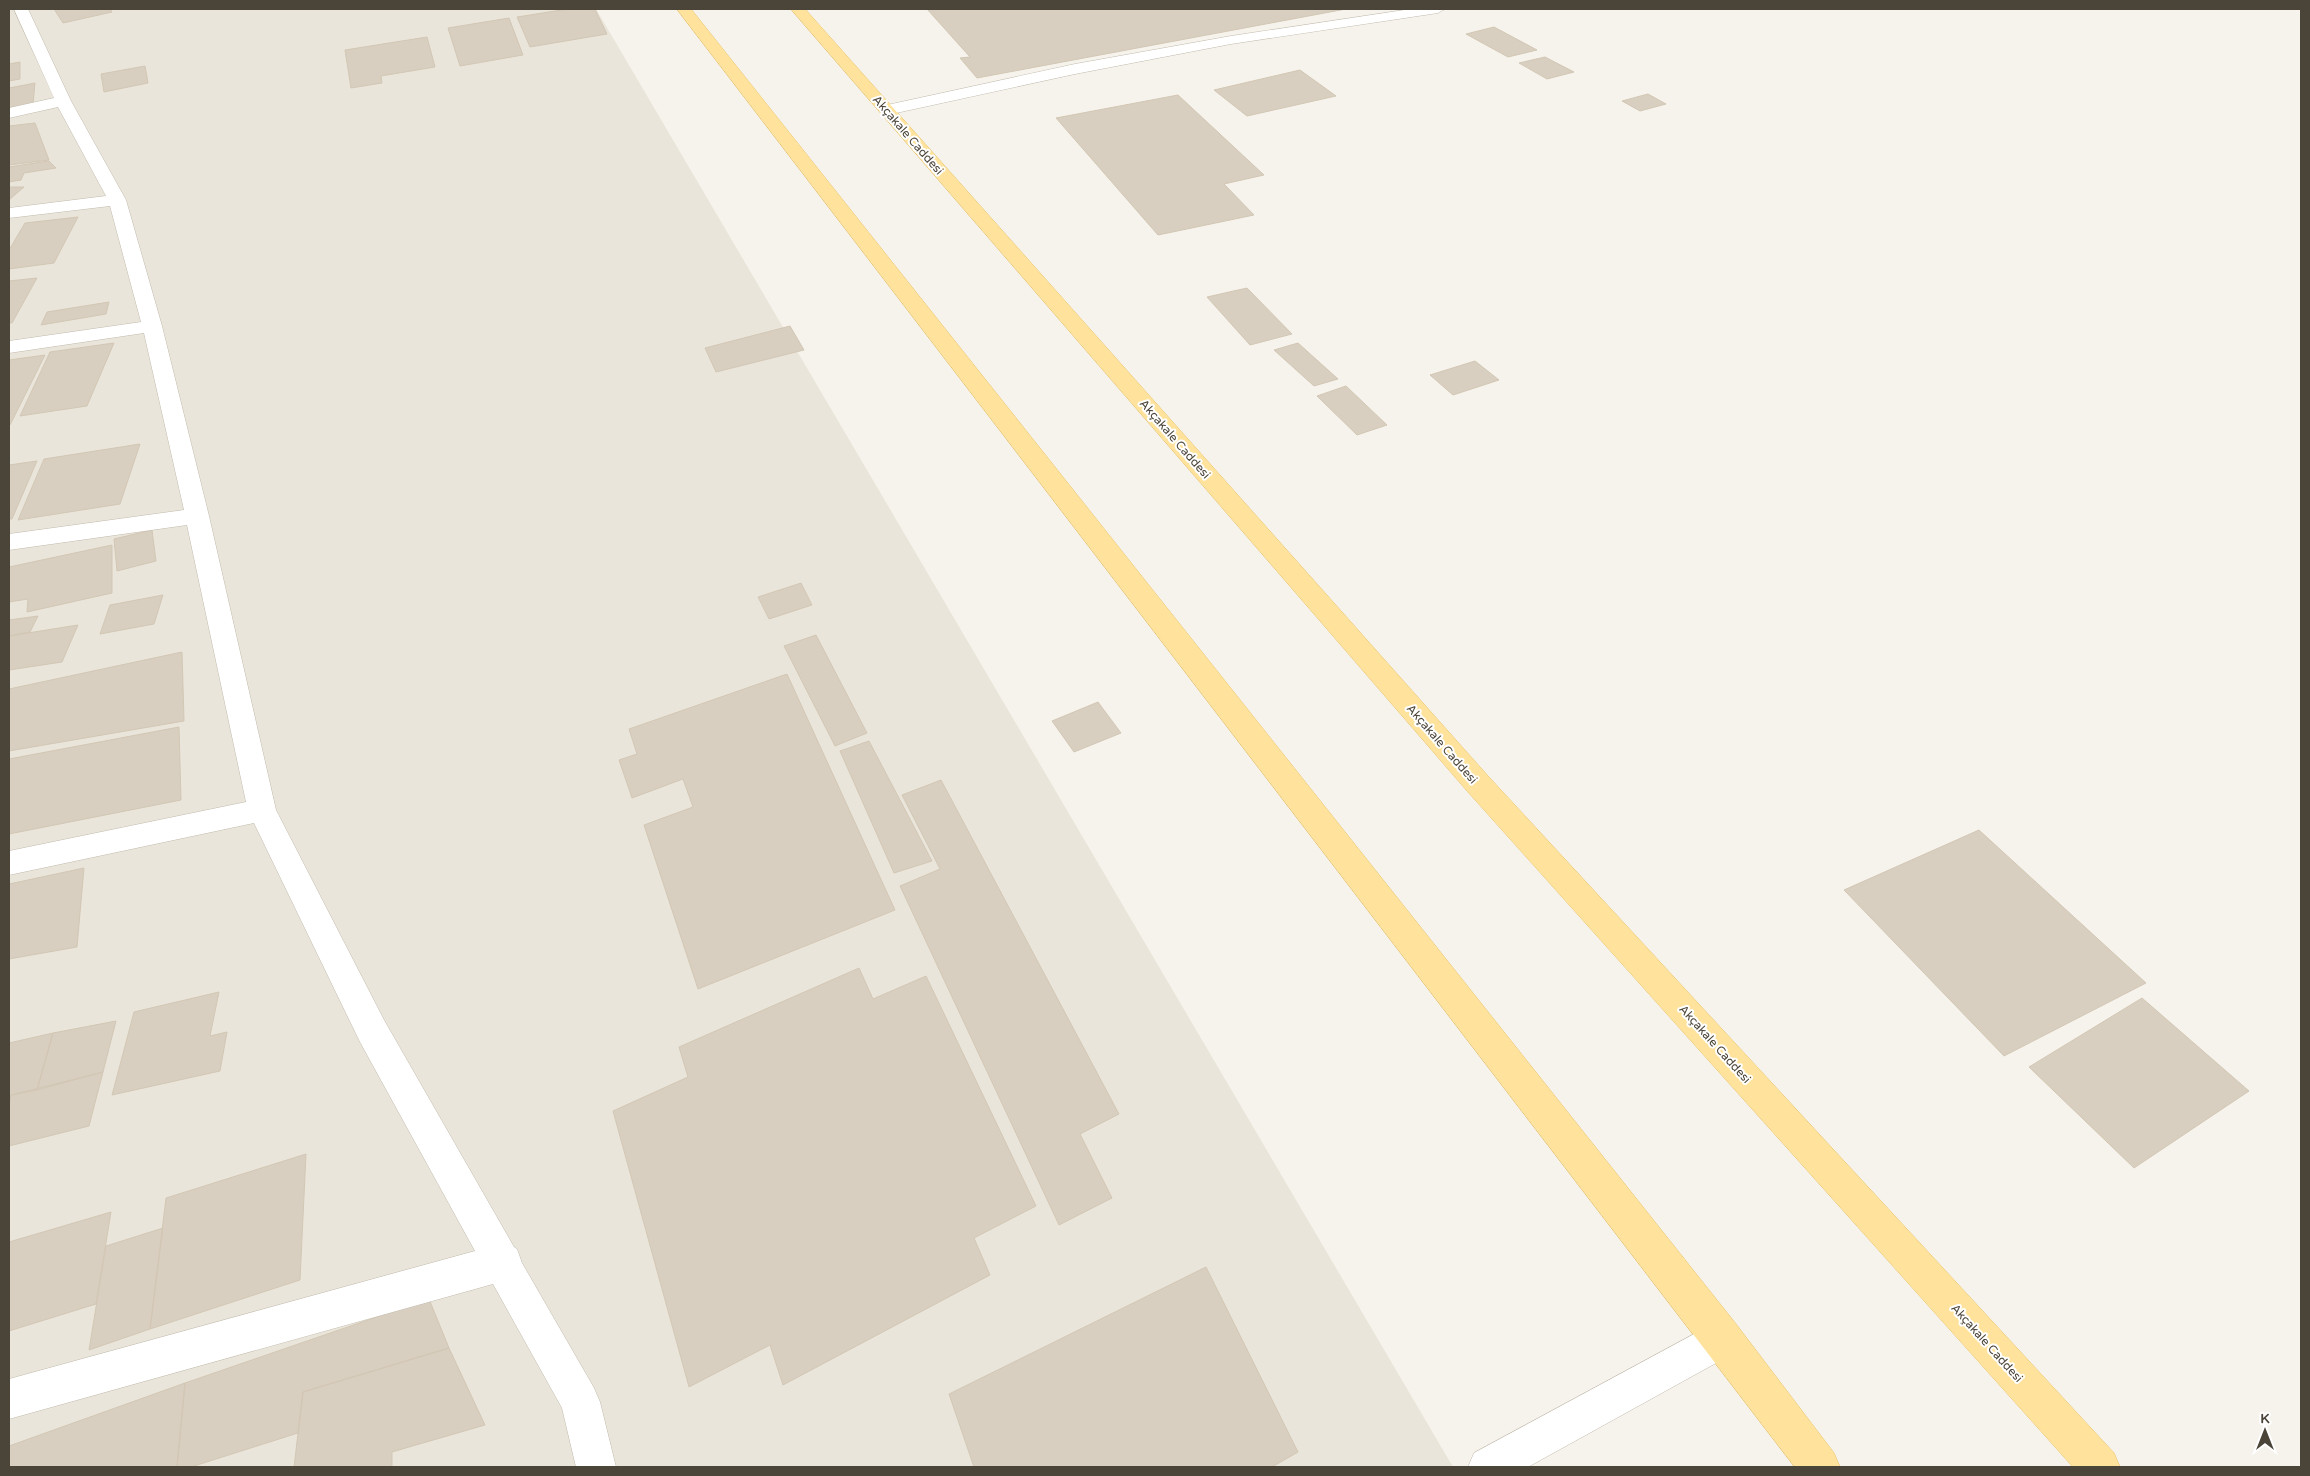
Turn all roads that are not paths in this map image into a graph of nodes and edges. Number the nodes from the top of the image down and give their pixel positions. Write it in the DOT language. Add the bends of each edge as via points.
graph roads {
  1 [pos="21,9"];
  2 [pos="684,9"];
  3 [pos="798,9"];
  4 [pos="1438,9"];
  5 [pos="63,102"];
  6 [pos="887,110"];
  7 [pos="9,113"];
  8 [pos="117,200"];
  9 [pos="9,213"];
  10 [pos="152,326"];
  11 [pos="9,347"];
  12 [pos="197,516"];
  13 [pos="9,542"];
  14 [pos="262,810"];
  15 [pos="9,863"];
  16 [pos="504,1262"];
  17 [pos="1722,1338"];
  18 [pos="9,1399"];
  19 [pos="596,1467"];
  20 [pos="1488,1467"];
  21 [pos="1820,1467"];
  22 [pos="2100,1467"];
  1 -- 5 [label="street"];
  2 -- 17 [label="main road"];
  3 -- 6 [label="main road, Akçakale Caddesi"];
  4 -- 6 [label="street" via="1231,40 1085,67"];
  5 -- 7 [label="street"];
  5 -- 8 [label="street"];
  6 -- 22 [label="main road, Akçakale Caddesi" via="1478,784"];
  8 -- 9 [label="street"];
  8 -- 10 [label="street"];
  10 -- 11 [label="street"];
  10 -- 12 [label="street"];
  12 -- 13 [label="street"];
  12 -- 14 [label="street"];
  14 -- 15 [label="street"];
  14 -- 16 [label="street" via="372,1031"];
  16 -- 18 [label="street"];
  16 -- 19 [label="street" via="580,1402"];
  17 -- 20 [label="street"];
  17 -- 21 [label="main road"];
}
